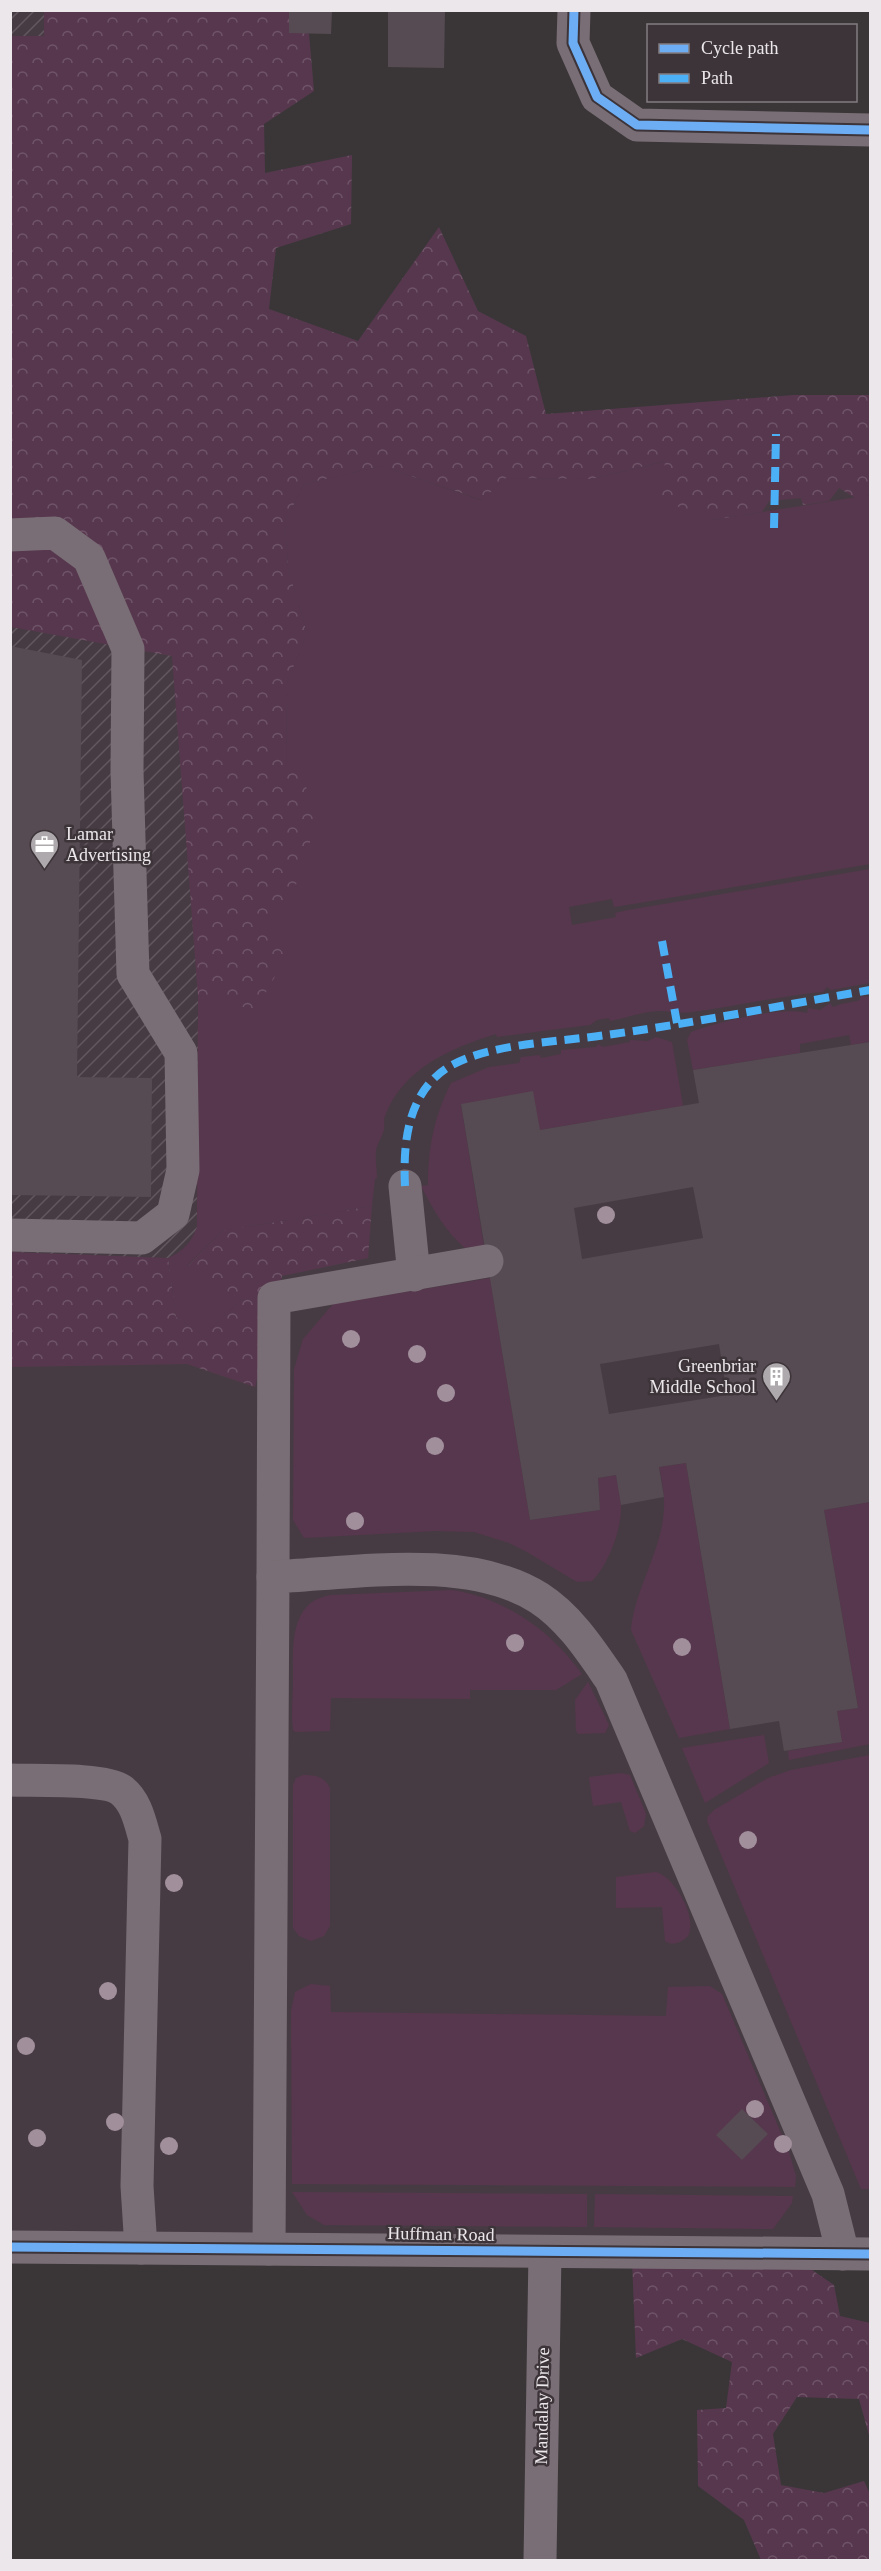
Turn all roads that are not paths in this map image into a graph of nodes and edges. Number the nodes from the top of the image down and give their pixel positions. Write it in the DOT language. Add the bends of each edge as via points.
graph roads {
  1 [pos="573,10"];
  2 [pos="870,130"];
  3 [pos="10,535"];
  4 [pos="405,1186"];
  5 [pos="10,1235"];
  6 [pos="487,1261"];
  7 [pos="414,1275"];
  8 [pos="273,1577"];
  9 [pos="10,1780"];
  10 [pos="10,2247"];
  11 [pos="141,2248"];
  12 [pos="269,2249"];
  13 [pos="544,2252"];
  14 [pos="857,2254"];
  15 [pos="540,2560"];
  1 -- 2 [label="street" via="573,42 597,97 637,125"];
  3 -- 5 [label="street" via="55,533 89,558 128,649 133,974 181,1053 183,1170 173,1214 142,1238"];
  4 -- 7 [label="street"];
  6 -- 7 [label="street"];
  7 -- 8 [label="street" via="274,1298"];
  8 -- 12 [label="street"];
  8 -- 14 [label="street" via="426,1569 475,1573 513,1584 540,1599 580,1635 611,1680"];
  9 -- 11 [label="street" via="83,1781 120,1789 133,1804 145,1839 137,2186"];
  10 -- 11 [label="street, Huffman Road"];
  11 -- 12 [label="street, Huffman Road"];
  12 -- 13 [label="street, Huffman Road"];
  13 -- 14 [label="street, Huffman Road"];
  13 -- 15 [label="street, Mandalay Drive"];
}
